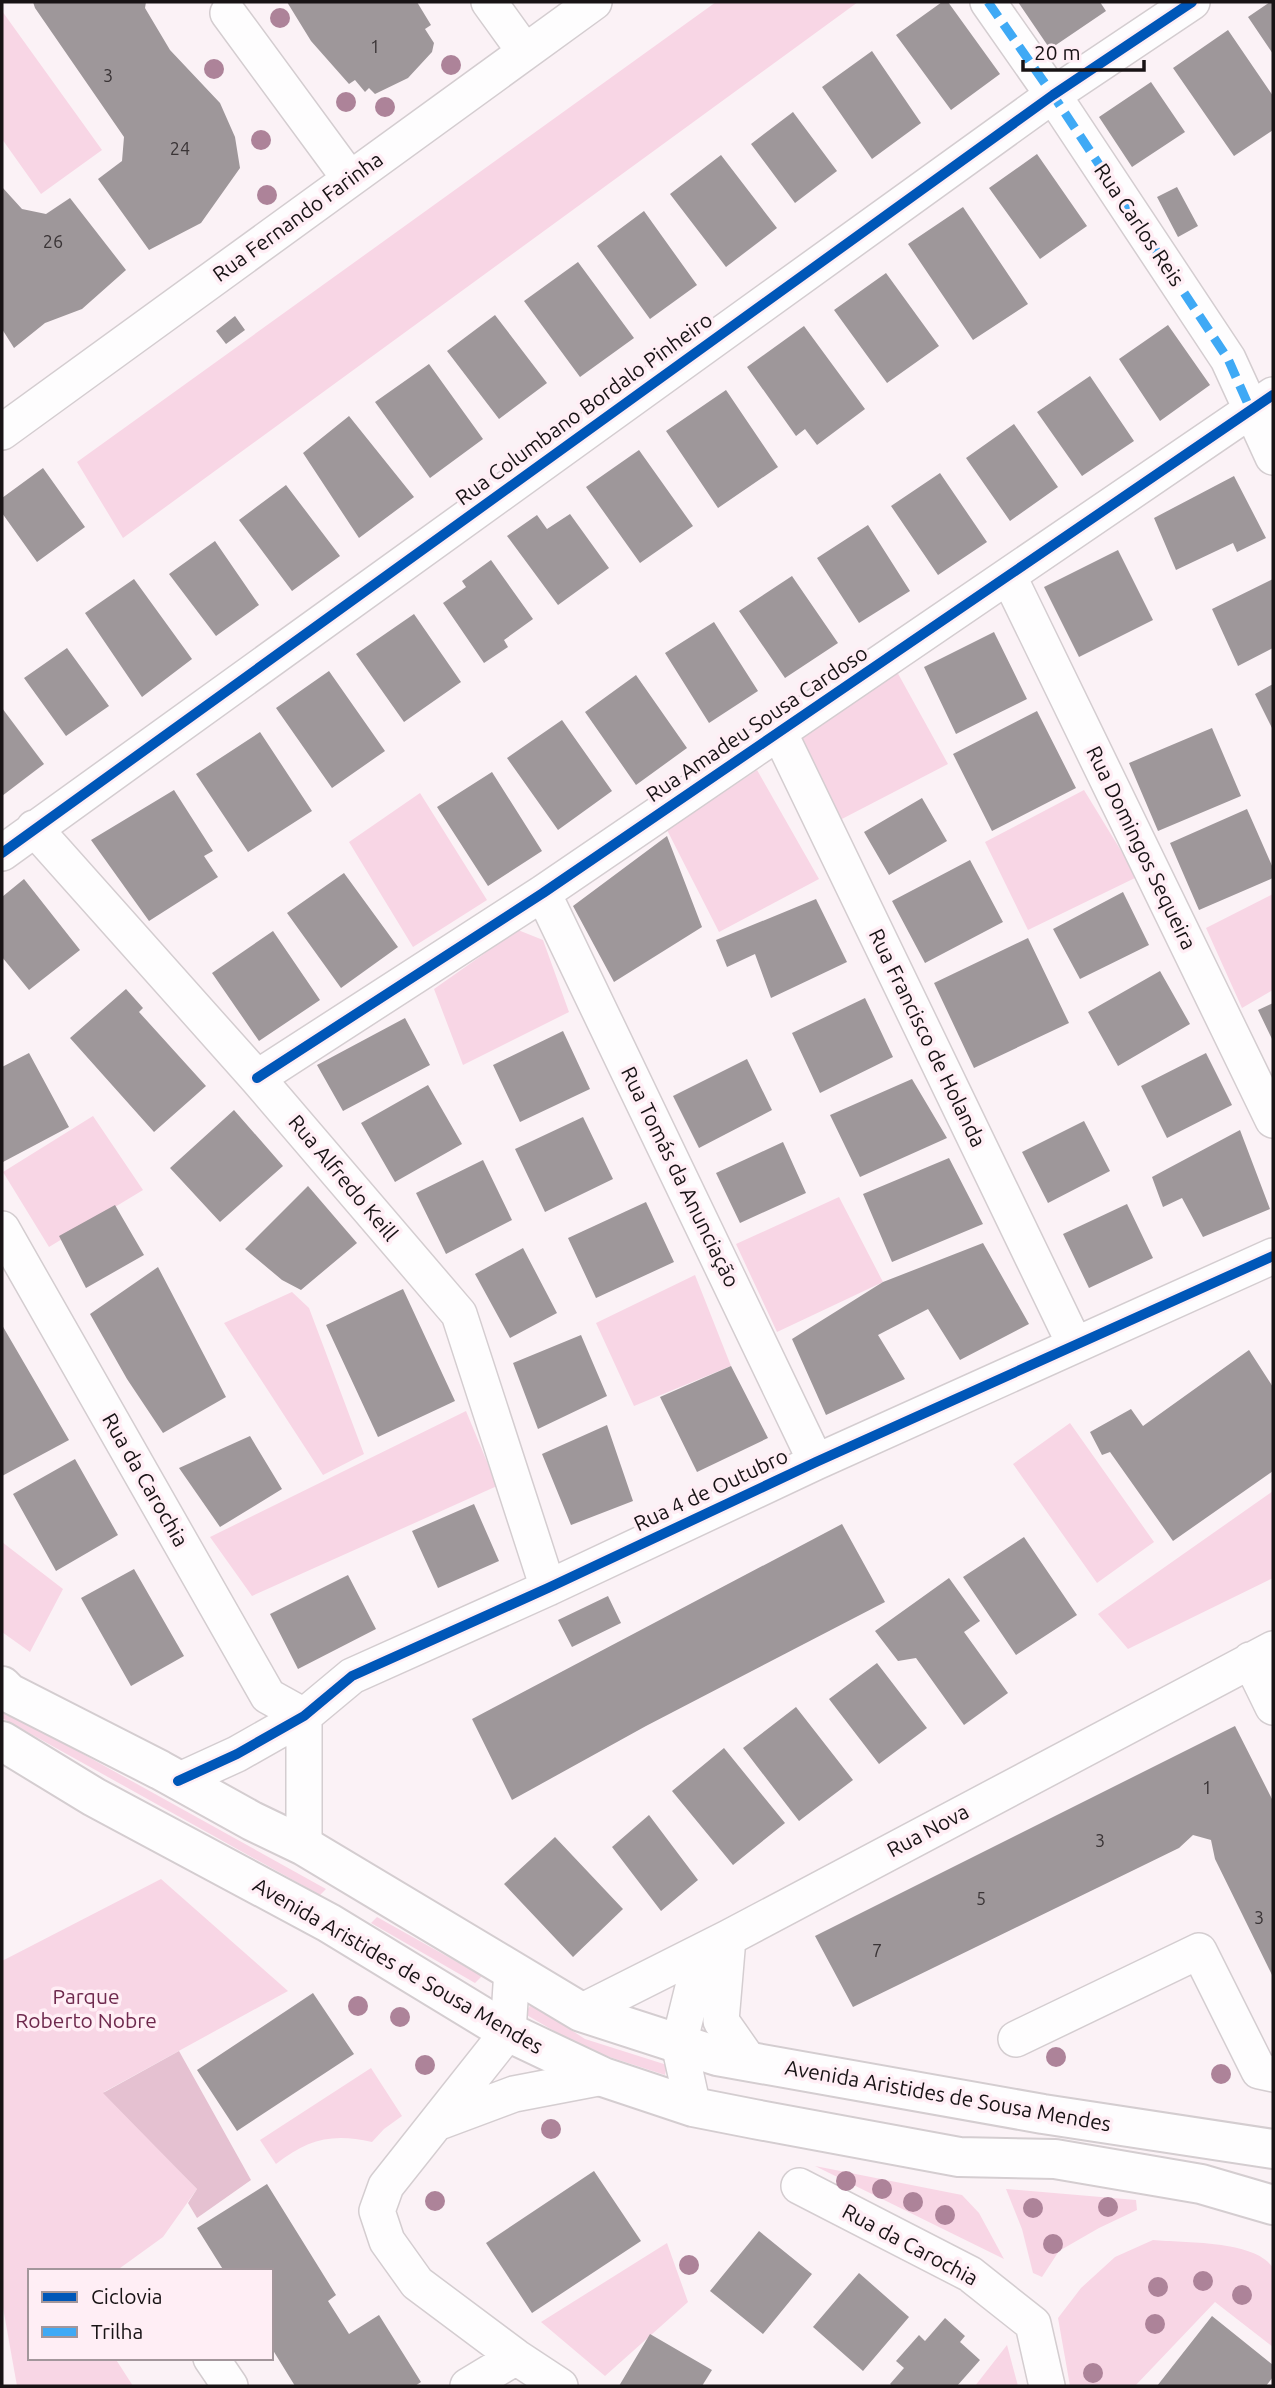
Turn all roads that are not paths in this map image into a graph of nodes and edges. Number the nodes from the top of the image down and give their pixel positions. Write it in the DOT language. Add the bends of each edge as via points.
graph roads {
  1 [pos="489,2"];
  2 [pos="594,2"];
  3 [pos="988,2"];
  4 [pos="1192,2"];
  5 [pos="228,13"];
  6 [pos="525,52"];
  7 [pos="1053,95"];
  8 [pos="350,179"];
  9 [pos="1262,403"];
  10 [pos="2,432"];
  11 [pos="1273,457"];
  12 [pos="1009,577"];
  13 [pos="779,732"];
  14 [pos="34,828"];
  15 [pos="2,853"];
  16 [pos="543,893"];
  17 [pos="257,1078"];
  18 [pos="1273,1120"];
  19 [pos="2,1229"];
  20 [pos="1273,1256"];
  21 [pos="1075,1345"];
  22 [pos="816,1462"];
  23 [pos="548,1588"];
  24 [pos="1262,1654"];
  25 [pos="2,1686"];
  26 [pos="1273,1707"];
  27 [pos="304,1716"];
  28 [pos="2,1741"];
  29 [pos="178,1781"];
  30 [pos="304,1846"];
  31 [pos="715,1944"];
  32 [pos="512,1970"];
  33 [pos="581,2012"];
  34 [pos="508,2032"];
  35 [pos="1016,2039"];
  36 [pos="679,2044"];
  37 [pos="749,2062"];
  38 [pos="1273,2074"];
  39 [pos="603,2077"];
  40 [pos="692,2107"];
  41 [pos="439,2122"];
  42 [pos="1273,2149"];
  43 [pos="799,2186"];
  44 [pos="1259,2201"];
  45 [pos="1273,2225"];
  46 [pos="516,2357"];
  47 [pos="212,2360"];
  48 [pos="230,2386"];
  49 [pos="468,2386"];
  50 [pos="560,2386"];
  51 [pos="1047,2386"];
  1 -- 6 [label="street"];
  2 -- 6 [label="street, Rua Fernando Farinha"];
  3 -- 7 [label="street, Rua Carlos Reis"];
  4 -- 7 [label="street, Rua Columbano Bordalo Pinheiro"];
  5 -- 8 [label="street"];
  6 -- 8 [label="street, Rua Fernando Farinha"];
  7 -- 9 [label="street, Rua Carlos Reis"];
  7 -- 14 [label="street, Rua Columbano Bordalo Pinheiro"];
  8 -- 10 [label="street, Rua Fernando Farinha"];
  9 -- 11 [label="street, Rua Carlos Reis"];
  9 -- 12 [label="street, Rua Amadeu Sousa Cardoso"];
  12 -- 13 [label="street, Rua Amadeu Sousa Cardoso"];
  12 -- 18 [label="street, Rua Domingos Sequeira"];
  13 -- 16 [label="street, Rua Amadeu Sousa Cardoso"];
  13 -- 21 [label="street, Rua Francisco de Holanda"];
  14 -- 15 [label="street, Rua Columbano Bordalo Pinheiro"];
  14 -- 17 [label="street, Rua Alfredo Keill"];
  16 -- 17 [label="street, Rua Amadeu Sousa Cardoso"];
  16 -- 22 [label="street, Rua Tomás da Anunciação"];
  17 -- 23 [label="street, Rua Alfredo Keill" via="459,1314"];
  19 -- 27 [label="street, Rua da Carochia" via="268,1696"];
  20 -- 21 [label="street, Rua 4 de Outubro"];
  21 -- 22 [label="street, Rua 4 de Outubro"];
  22 -- 23 [label="street, Rua 4 de Outubro"];
  23 -- 27 [label="street, Rua 4 de Outubro" via="352,1676"];
  24 -- 26 [label="street"];
  24 -- 31 [label="street, Rua Nova"];
  25 -- 29 [label="main road, Avenida Aristides de Sousa Mendes"];
  27 -- 29 [label="street, Rua 4 de Outubro"];
  27 -- 30 [label="street"];
  28 -- 34 [label="main road, Avenida Aristides de Sousa Mendes" via="94,1797 329,1923"];
  29 -- 30 [label="main road, Avenida Aristides de Sousa Mendes"];
  30 -- 32 [label="main road, Avenida Aristides de Sousa Mendes"];
  31 -- 33 [label="street, Rua Nova"];
  31 -- 36 [label="street"];
  31 -- 37 [label="street" via="721,2021"];
  32 -- 33 [label="main road, Avenida Aristides de Sousa Mendes"];
  32 -- 34 [label="street"];
  33 -- 36 [label="main road, Avenida Aristides de Sousa Mendes"];
  34 -- 39 [label="main road, Avenida Aristides de Sousa Mendes"];
  34 -- 41 [label="street"];
  35 -- 38 [label="street" via="1199,1951 1259,2071"];
  36 -- 37 [label="main road, Avenida Aristides de Sousa Mendes"];
  36 -- 40 [label="street"];
  37 -- 42 [label="main road, Avenida Aristides de Sousa Mendes"];
  39 -- 40 [label="main road, Avenida Aristides de Sousa Mendes"];
  39 -- 41 [label="street" via="514,2094"];
  40 -- 44 [label="main road, Avenida Aristides de Sousa Mendes" via="959,2157 1055,2160 1201,2184"];
  41 -- 46 [label="street" via="386,2186 377,2211 387,2241 417,2283"];
  43 -- 51 [label="street, Rua da Carochia" via="970,2274 1033,2324"];
  44 -- 45 [label="main road"];
  46 -- 49 [label="street"];
  46 -- 50 [label="street"];
  47 -- 48 [label="street"];
}
